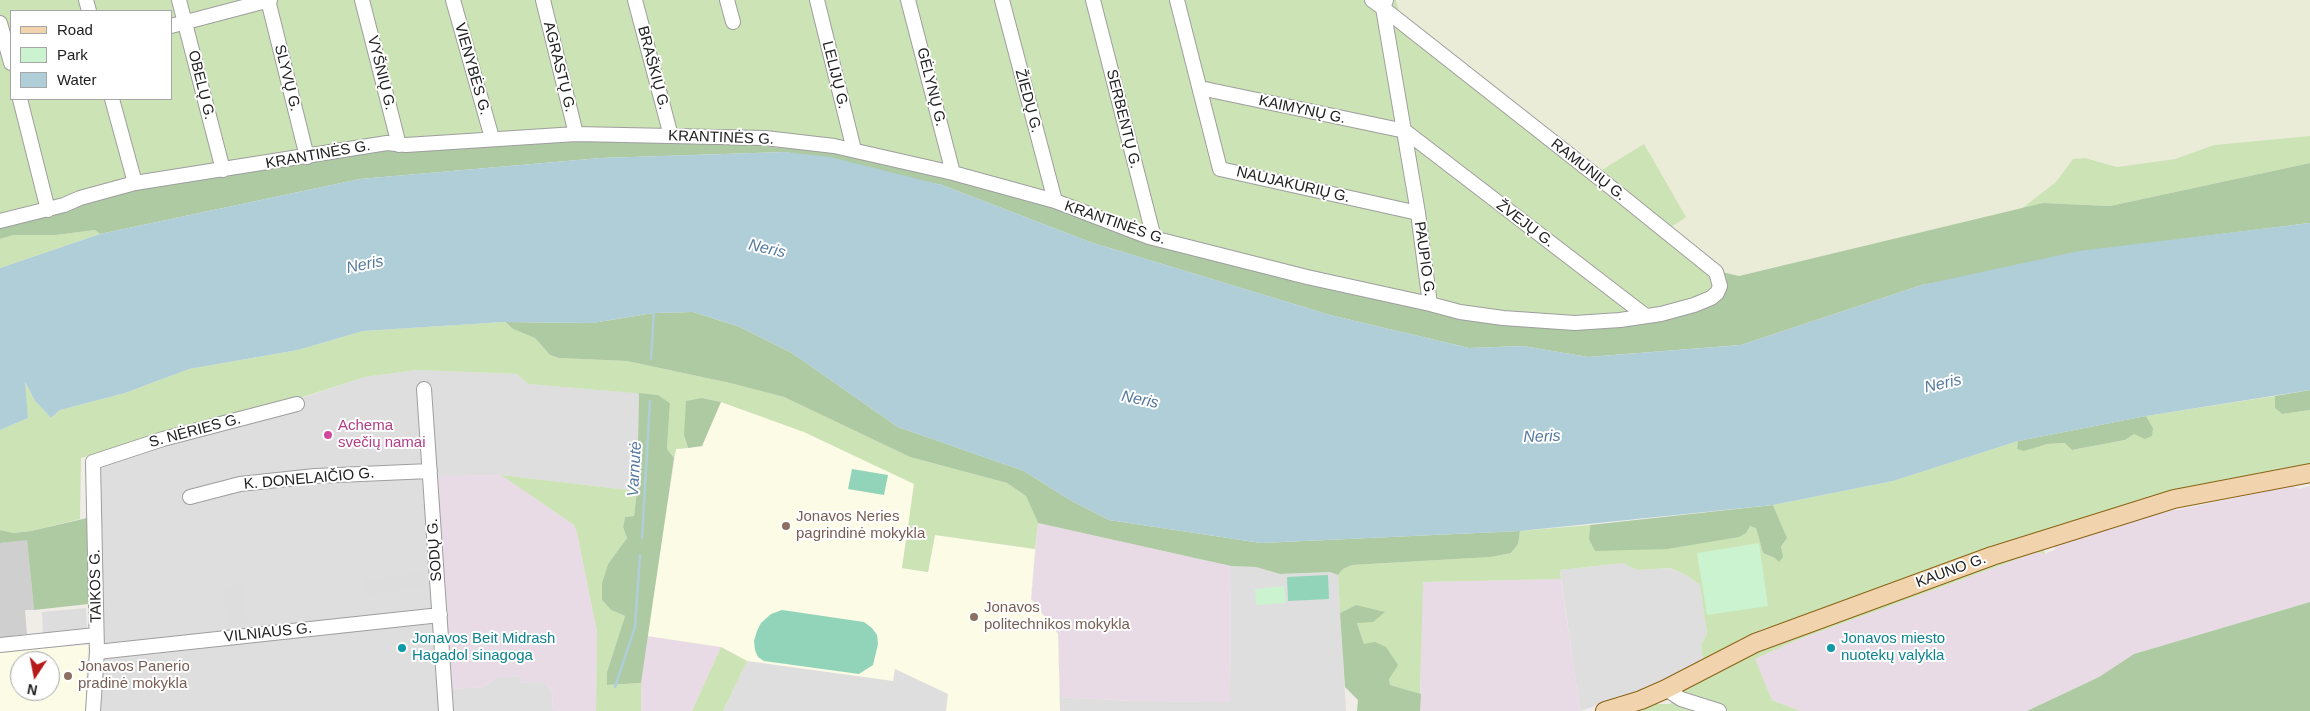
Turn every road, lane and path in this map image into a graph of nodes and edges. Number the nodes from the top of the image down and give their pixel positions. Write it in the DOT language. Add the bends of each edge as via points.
graph roads {
  1 [pos="179,0"];
  2 [pos="269,0"];
  3 [pos="362,0"];
  4 [pos="453,0"];
  5 [pos="543,0"];
  6 [pos="635,0"];
  7 [pos="728,0"];
  8 [pos="817,0"];
  9 [pos="908,0"];
  10 [pos="1002,0"];
  11 [pos="1093,0"];
  12 [pos="1177,0"];
  13 [pos="1380,3"];
  14 [pos="734,22"];
  15 [pos="0,23"];
  16 [pos="178,24"];
  17 [pos="10,59"];
  18 [pos="1200,88"];
  19 [pos="20,100"];
  20 [pos="112,100"];
  21 [pos="1405,132"];
  22 [pos="576,134"];
  23 [pos="671,136"];
  24 [pos="492,138"];
  25 [pos="399,145"];
  26 [pos="854,150"];
  27 [pos="307,157"];
  28 [pos="223,170"];
  29 [pos="953,173"];
  30 [pos="135,183"];
  31 [pos="1054,201"];
  32 [pos="48,210"];
  33 [pos="1418,213"];
  34 [pos="0,221"];
  35 [pos="1154,238"];
  36 [pos="1430,304"];
  37 [pos="1646,316"];
  38 [pos="424,389"];
  39 [pos="297,404"];
  40 [pos="94,462"];
  41 [pos="430,471"];
  42 [pos="2310,473"];
  43 [pos="190,498"];
  44 [pos="440,615"];
  45 [pos="96,635"];
  46 [pos="0,645"];
  47 [pos="97,652"];
  48 [pos="1666,689"];
  49 [pos="93,711"];
  50 [pos="446,711"];
  51 [pos="1605,711"];
  52 [pos="1719,711"];
  1 -- 16 [label="street, OBELŲ G."];
  2 -- 16 [label="street"];
  2 -- 27 [label="street, SLYVŲ G."];
  3 -- 25 [label="street, VYŠNIŲ G."];
  4 -- 24 [label="street, VIENYBĖS G."];
  5 -- 22 [label="street, AGRASTŲ G."];
  6 -- 23 [label="street, BRAŠKIŲ G."];
  7 -- 14 [label="street"];
  8 -- 26 [label="street, LELIJŲ G."];
  9 -- 29 [label="street, GĖLYNŲ G."];
  10 -- 31 [label="street, ŽIEDŲ G."];
  11 -- 35 [label="street, SERBENTŲ G."];
  12 -- 18 [label="street, NAUJAKURIŲ G."];
  13 -- 21 [label="street, PAUPIO G."];
  13 -- 37 [label="street, RAMUNIŲ G." via="1716,272 1720,286 1711,298"];
  15 -- 17 [label="street"];
  16 -- 28 [label="street, OBELŲ G."];
  18 -- 21 [label="street, KAIMYNŲ G."];
  18 -- 33 [label="street, NAUJAKURIŲ G." via="1220,169"];
  19 -- 32 [label="street"];
  20 -- 30 [label="street"];
  21 -- 33 [label="street, PAUPIO G."];
  21 -- 37 [label="street, ŽVEJŲ G."];
  22 -- 23 [label="street, KRANTINĖS G."];
  22 -- 24 [label="street, KRANTINĖS G."];
  23 -- 26 [label="street, KRANTINĖS G." via="765,138"];
  24 -- 25 [label="street, KRANTINĖS G."];
  25 -- 27 [label="street, KRANTINĖS G." via="387,143"];
  26 -- 29 [label="street, KRANTINĖS G."];
  27 -- 28 [label="street, KRANTINĖS G."];
  28 -- 30 [label="street, KRANTINĖS G."];
  29 -- 31 [label="street, KRANTINĖS G."];
  30 -- 32 [label="street, KRANTINĖS G."];
  31 -- 35 [label="street, KRANTINĖS G."];
  32 -- 34 [label="street, KRANTINĖS G."];
  33 -- 36 [label="street, PAUPIO G."];
  35 -- 36 [label="street, KRANTINĖS G."];
  36 -- 37 [label="street, PAUPIO G." via="1503,318 1575,323"];
  38 -- 41 [label="street, SODŲ G."];
  39 -- 40 [label="street, S. NĖRIES G." via="163,439"];
  40 -- 45 [label="street, TAIKOS G."];
  41 -- 43 [label="street, K. DONELAIČIO G." via="315,476 240,484"];
  41 -- 44 [label="street, SODŲ G."];
  42 -- 48 [label="main road, KAUNO G." via="2174,499 1992,556 1755,643"];
  44 -- 47 [label="street, VILNIAUS G."];
  44 -- 50 [label="street, SODŲ G."];
  45 -- 46 [label="street"];
  45 -- 47 [label="street, TAIKOS G."];
  47 -- 49 [label="street, TAIKOS G."];
  48 -- 51 [label="main road, KAUNO G."];
  48 -- 52 [label="street" via="1680,699"];
}
